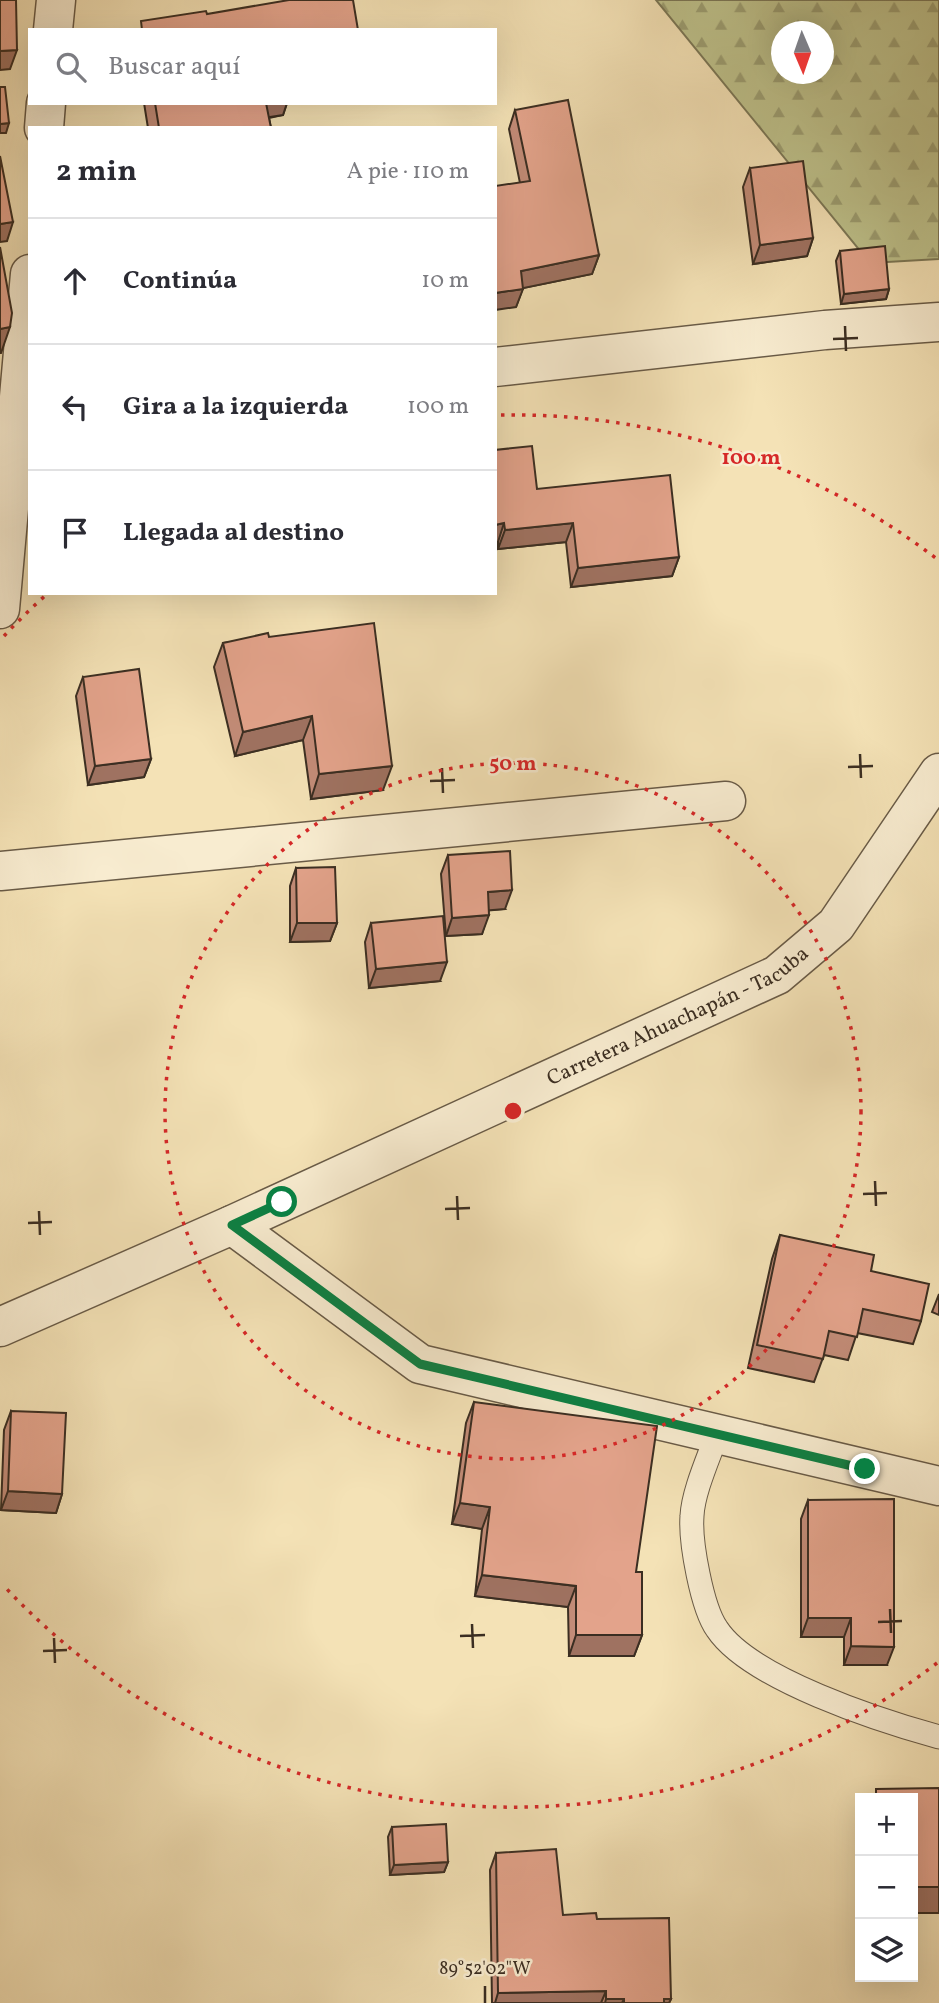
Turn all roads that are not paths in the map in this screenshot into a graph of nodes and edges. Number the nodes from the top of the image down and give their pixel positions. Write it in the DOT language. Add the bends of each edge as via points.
graph roads {
  1 [pos="56,0"];
  2 [pos="53,28"];
  3 [pos="46,105"];
  4 [pos="44,126"];
  5 [pos="28,293"];
  6 [pos="939,322"];
  7 [pos="497,367"];
  8 [pos="16,405"];
  9 [pos="0,609"];
  10 [pos="939,774"];
  11 [pos="726,801"];
  12 [pos="0,871"];
  13 [pos="232,1225"];
  14 [pos="0,1327"];
  15 [pos="717,1434"];
  16 [pos="939,1486"];
  17 [pos="939,1737"];
  1 -- 2 [label="street"];
  3 -- 4 [label="street"];
  5 -- 8 [label="street"];
  6 -- 7 [label="street" via="825,330"];
  8 -- 9 [label="street"];
  10 -- 13 [label="street, Carretera Ahuachapán - Tacuba" via="836,925 777,975"];
  11 -- 12 [label="street"];
  13 -- 14 [label="street, Carretera Ahuachapán - Tacuba"];
  13 -- 15 [label="street" via="420,1364"];
  15 -- 16 [label="street"];
  15 -- 17 [label="lane" via="692,1515 700,1587 717,1630 761,1671 892,1724"];
}
